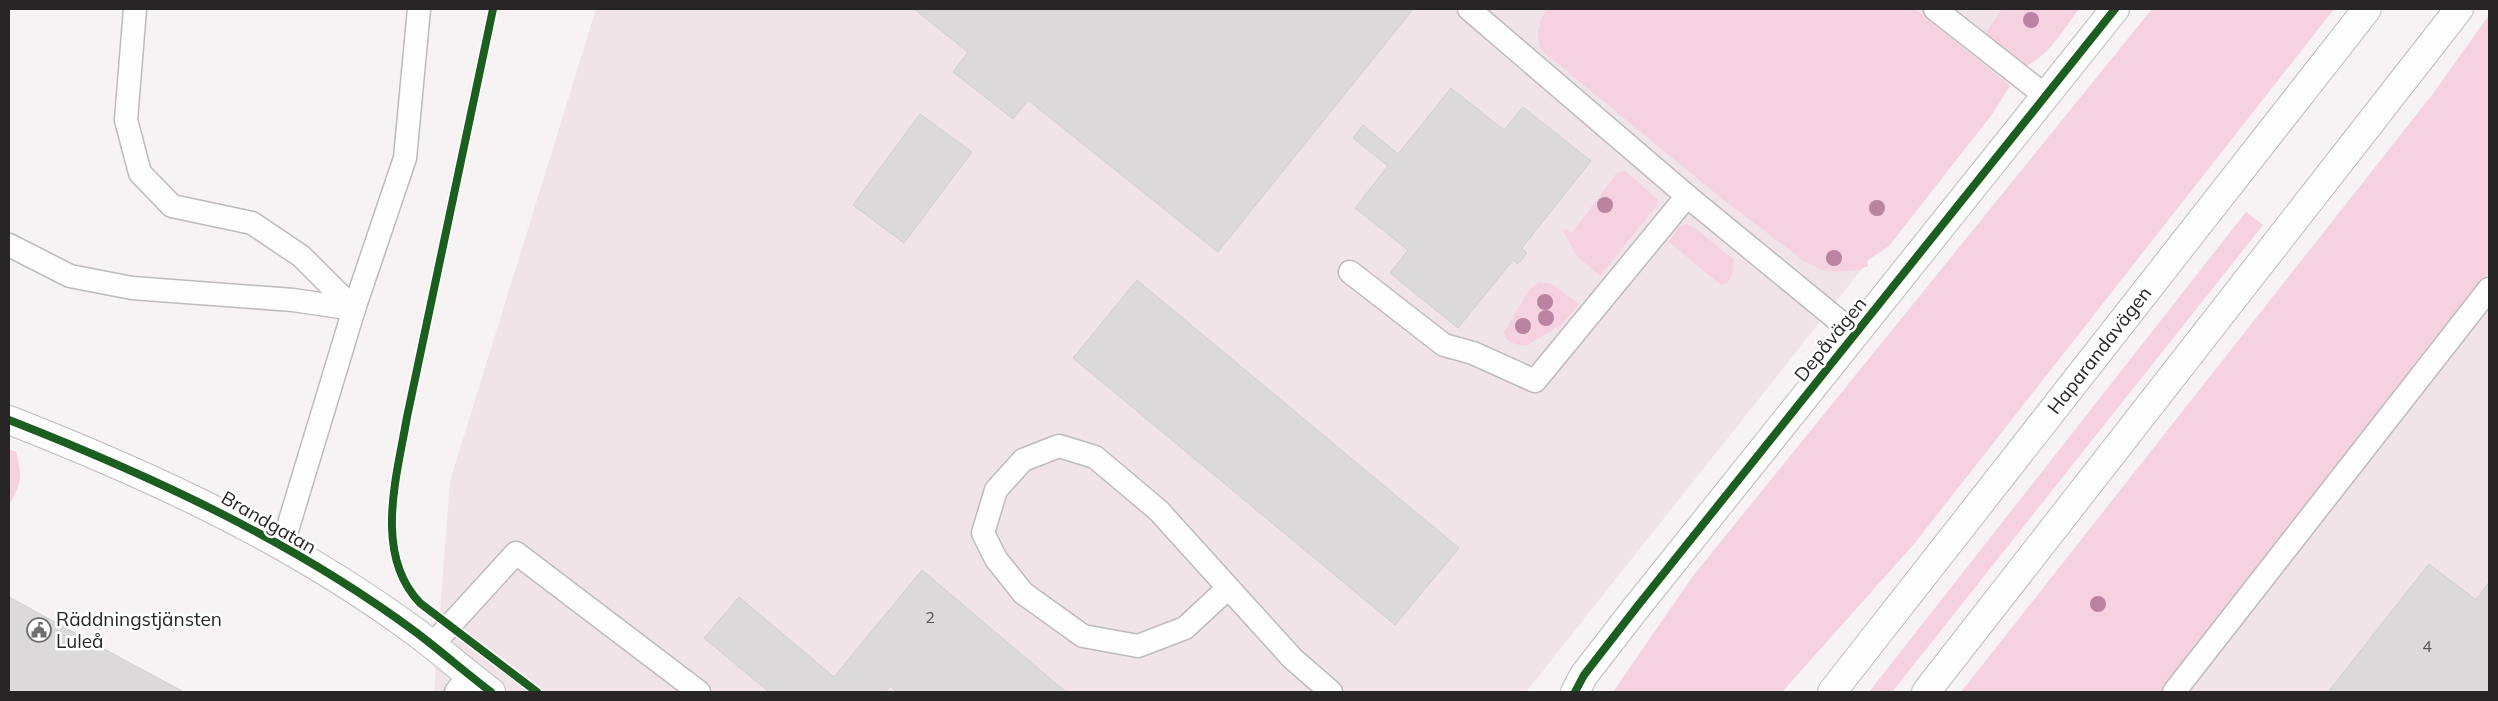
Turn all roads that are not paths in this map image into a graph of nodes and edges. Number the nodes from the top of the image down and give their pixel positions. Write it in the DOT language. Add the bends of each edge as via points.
graph roads {
  1 [pos="136,9"];
  2 [pos="419,9"];
  3 [pos="1470,9"];
  4 [pos="1936,9"];
  5 [pos="2115,9"];
  6 [pos="2367,9"];
  7 [pos="2459,9"];
  8 [pos="2046,96"];
  9 [pos="1687,196"];
  10 [pos="9,245"];
  11 [pos="1350,272"];
  12 [pos="2489,289"];
  13 [pos="354,308"];
  14 [pos="1855,334"];
  15 [pos="9,420"];
  16 [pos="282,547"];
  17 [pos="1228,588"];
  18 [pos="432,645"];
  19 [pos="462,684"];
  20 [pos="491,692"];
  21 [pos="699,692"];
  22 [pos="1331,692"];
  23 [pos="1575,692"];
  24 [pos="1832,692"];
  25 [pos="1926,692"];
  26 [pos="2174,692"];
  1 -- 13 [label="lane" via="126,120 140,173 172,206 252,223 301,256"];
  2 -- 13 [label="lane" via="405,158"];
  3 -- 9 [label="lane"];
  4 -- 8 [label="lane"];
  5 -- 8 [label="main road, Depåvägen"];
  6 -- 24 [label="main road, Haparandavägen"];
  7 -- 25 [label="main road"];
  8 -- 14 [label="main road, Depåvägen"];
  9 -- 11 [label="lane" via="1535,381 1474,353 1444,345"];
  9 -- 14 [label="lane"];
  10 -- 13 [label="lane" via="70,276 132,288 218,293"];
  12 -- 26 [label="lane"];
  13 -- 16 [label="lane"];
  14 -- 23 [label="main road, Depåvägen" via="1630,615 1584,675"];
  15 -- 16 [label="main road, Brandgatan" via="148,476"];
  16 -- 18 [label="main road, Brandgatan" via="362,596"];
  17 -- 17 [label="lane" via="1159,510 1095,457 1059,446 1023,460 996,490 982,533 996,559 1023,593 1083,636 1138,646 1185,628"];
  17 -- 22 [label="lane" via="1292,658"];
  18 -- 19 [label="main road, Brandgatan"];
  18 -- 21 [label="lane" via="516,552"];
  19 -- 20 [label="main road, Brandgatan"];
}
